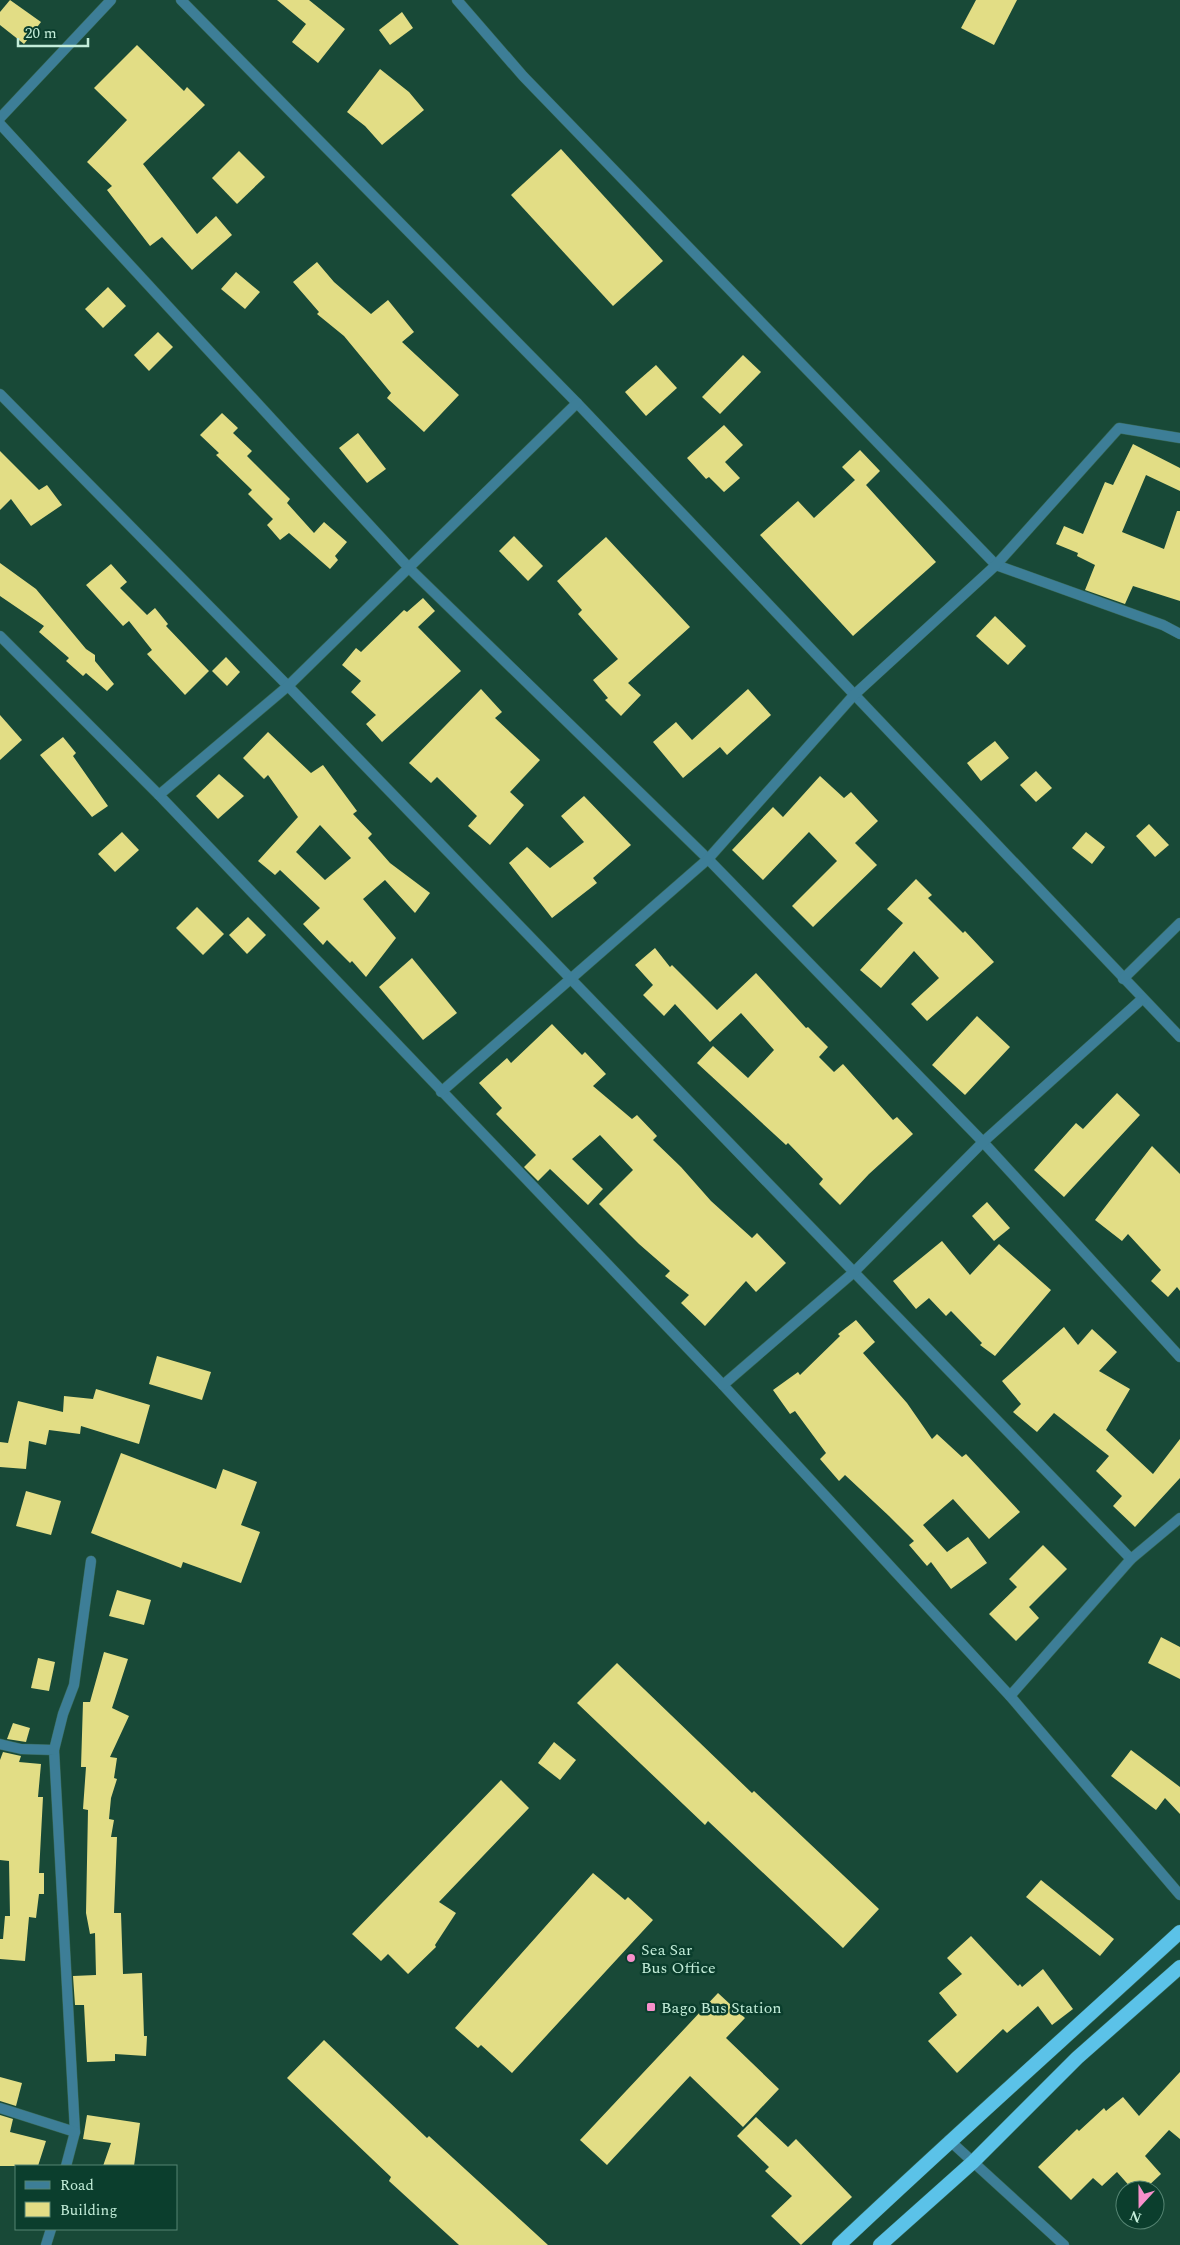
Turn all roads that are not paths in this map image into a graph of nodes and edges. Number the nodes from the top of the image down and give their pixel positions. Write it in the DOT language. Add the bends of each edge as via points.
graph roads {
  1 [pos="111,0"];
  2 [pos="181,0"];
  3 [pos="457,0"];
  4 [pos="0,118"];
  5 [pos="0,124"];
  6 [pos="0,394"];
  7 [pos="577,403"];
  8 [pos="1180,438"];
  9 [pos="996,565"];
  10 [pos="409,568"];
  11 [pos="1180,634"];
  12 [pos="0,636"];
  13 [pos="288,686"];
  14 [pos="854,695"];
  15 [pos="159,795"];
  16 [pos="708,859"];
  17 [pos="1180,923"];
  18 [pos="1124,979"];
  19 [pos="571,980"];
  20 [pos="1142,999"];
  21 [pos="1180,1037"];
  22 [pos="441,1092"];
  23 [pos="982,1142"];
  24 [pos="854,1272"];
  25 [pos="1180,1357"];
  26 [pos="723,1385"];
  27 [pos="1180,1518"];
  28 [pos="1131,1559"];
  29 [pos="91,1561"];
  30 [pos="1010,1696"];
  31 [pos="0,1744"];
  32 [pos="54,1750"];
  33 [pos="1180,1895"];
  34 [pos="1180,1932"];
  35 [pos="1180,1967"];
  36 [pos="0,2108"];
  37 [pos="75,2132"];
  38 [pos="949,2140"];
  39 [pos="973,2162"];
  40 [pos="66,2165"];
  41 [pos="50,2230"];
  42 [pos="46,2245"];
  43 [pos="839,2245"];
  44 [pos="880,2245"];
  45 [pos="1064,2245"];
  1 -- 4 [label="street"];
  2 -- 7 [label="street"];
  3 -- 9 [label="street" via="523,76"];
  5 -- 10 [label="street"];
  6 -- 13 [label="street"];
  7 -- 10 [label="street"];
  7 -- 14 [label="street"];
  8 -- 9 [label="street" via="1119,428"];
  9 -- 11 [label="street"];
  9 -- 14 [label="street"];
  10 -- 13 [label="street"];
  10 -- 16 [label="street"];
  12 -- 15 [label="street"];
  13 -- 15 [label="street"];
  13 -- 19 [label="street"];
  14 -- 16 [label="street"];
  14 -- 18 [label="street"];
  15 -- 22 [label="street"];
  16 -- 19 [label="street"];
  16 -- 23 [label="street"];
  17 -- 18 [label="street"];
  18 -- 20 [label="street"];
  19 -- 22 [label="street"];
  19 -- 24 [label="street"];
  20 -- 21 [label="street"];
  20 -- 23 [label="street"];
  22 -- 26 [label="street"];
  23 -- 24 [label="street"];
  23 -- 25 [label="street"];
  24 -- 26 [label="street"];
  24 -- 28 [label="street"];
  26 -- 30 [label="street"];
  27 -- 28 [label="street"];
  28 -- 30 [label="street"];
  29 -- 32 [label="street" via="74,1685"];
  30 -- 33 [label="street"];
  31 -- 32 [label="street" via="21,1749"];
  32 -- 37 [label="street"];
  34 -- 38 [label="highway"];
  35 -- 39 [label="highway" via="1077,2058"];
  36 -- 37 [label="street"];
  37 -- 40 [label="street"];
  38 -- 39 [label="street"];
  38 -- 43 [label="highway"];
  39 -- 44 [label="highway"];
  39 -- 45 [label="street"];
  41 -- 42 [label="street"];
}
